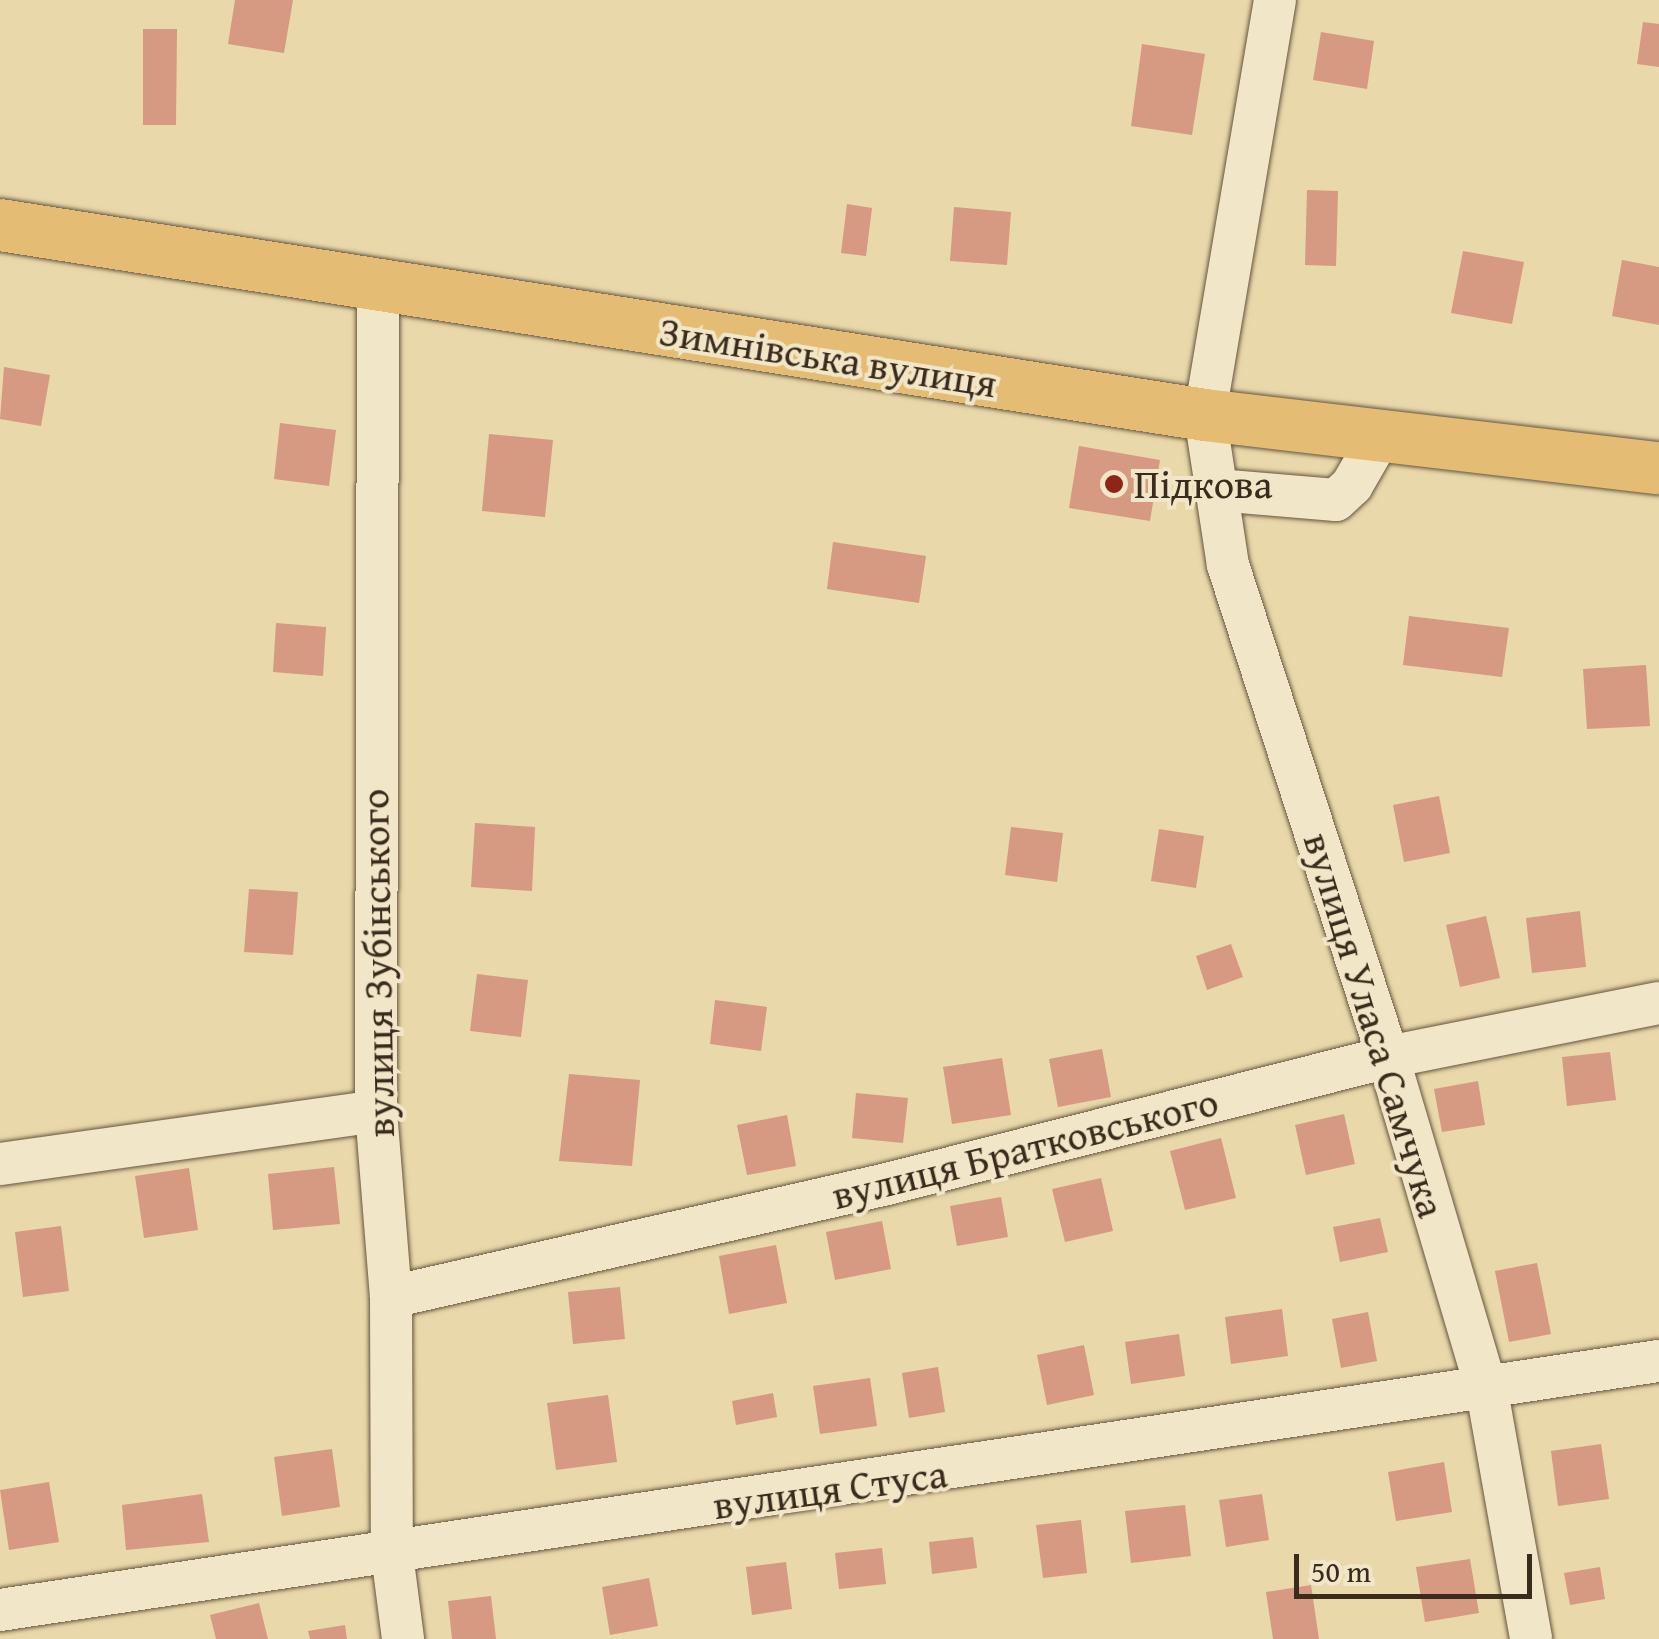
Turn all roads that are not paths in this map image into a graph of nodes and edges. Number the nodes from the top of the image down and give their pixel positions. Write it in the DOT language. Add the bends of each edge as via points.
graph roads {
  1 [pos="1275,0"];
  2 [pos="0,225"];
  3 [pos="378,286"];
  4 [pos="1205,416"];
  5 [pos="1378,438"];
  6 [pos="1659,468"];
  7 [pos="1218,490"];
  8 [pos="1659,1002"];
  9 [pos="1388,1057"];
  10 [pos="376,1110"];
  11 [pos="0,1164"];
  12 [pos="391,1296"];
  13 [pos="1659,1361"];
  14 [pos="1487,1391"];
  15 [pos="392,1554"];
  16 [pos="0,1610"];
  17 [pos="403,1639"];
  18 [pos="1531,1639"];
  1 -- 4 [label="street, вулиця Уласа Самчука"];
  2 -- 3 [label="main road, Зимнівська вулиця"];
  3 -- 4 [label="main road, Зимнівська вулиця"];
  3 -- 10 [label="street, вулиця Зубінського"];
  4 -- 5 [label="main road, Зимнівська вулиця"];
  4 -- 7 [label="street, вулиця Уласа Самчука"];
  5 -- 6 [label="main road, Зимнівська вулиця"];
  5 -- 7 [label="street" via="1336,500"];
  7 -- 9 [label="street, вулиця Уласа Самчука" via="1228,566"];
  8 -- 9 [label="street, вулиця Братковського"];
  9 -- 12 [label="street, вулиця Братковського" via="887,1184"];
  9 -- 14 [label="street, вулиця Уласа Самчука"];
  10 -- 11 [label="street"];
  10 -- 12 [label="street, вулиця Зубінського"];
  12 -- 15 [label="street, вулиця Зубінського"];
  13 -- 14 [label="street, вулиця Стуса"];
  14 -- 15 [label="street, вулиця Стуса"];
  14 -- 18 [label="street, вулиця Уласа Самчука"];
  15 -- 16 [label="street, вулиця Стуса"];
  15 -- 17 [label="street, вулиця Зубінського"];
}
